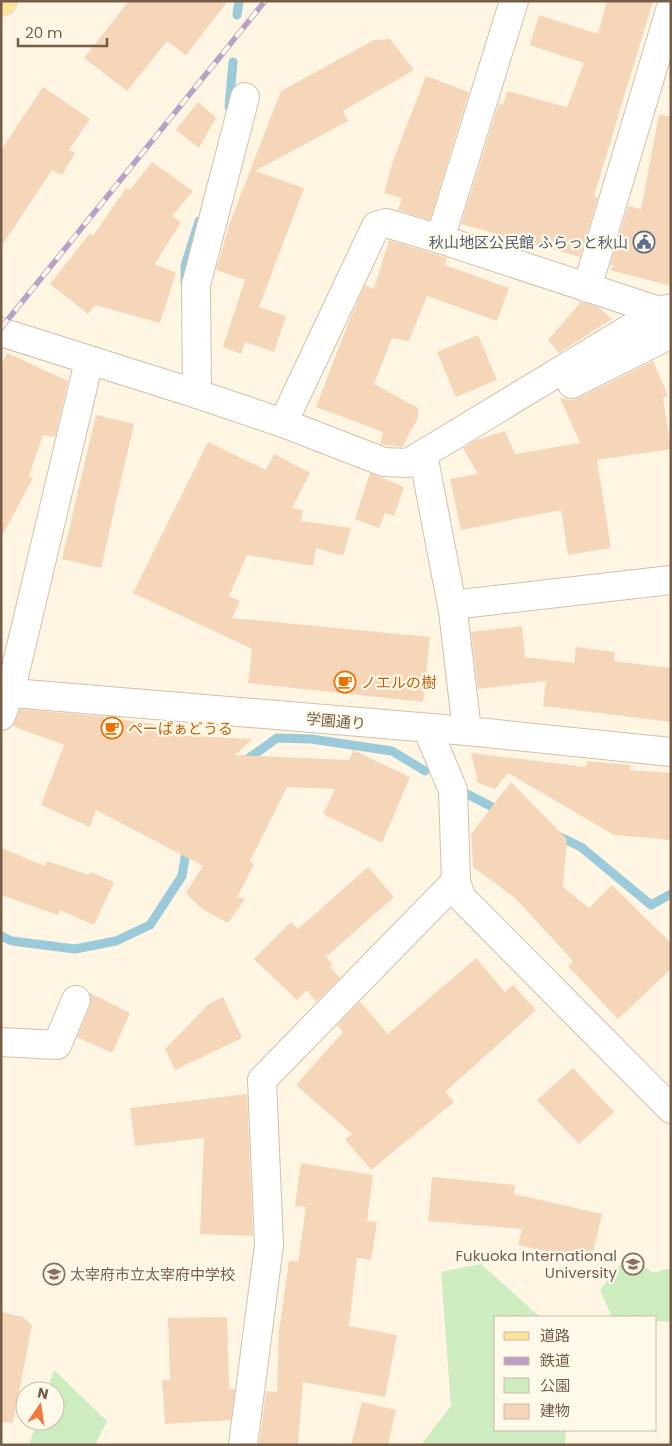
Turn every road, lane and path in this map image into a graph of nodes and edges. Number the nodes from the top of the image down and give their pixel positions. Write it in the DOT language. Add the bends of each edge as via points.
graph roads {
  1 [pos="514,1"];
  2 [pos="671,7"];
  3 [pos="245,97"];
  4 [pos="440,239"];
  5 [pos="587,288"];
  6 [pos="667,318"];
  7 [pos="1,332"];
  8 [pos="89,361"];
  9 [pos="197,394"];
  10 [pos="283,423"];
  11 [pos="431,450"];
  12 [pos="671,580"];
  13 [pos="452,605"];
  14 [pos="4,700"];
  15 [pos="427,728"];
  16 [pos="467,730"];
  17 [pos="671,752"];
  18 [pos="456,881"];
  19 [pos="76,1000"];
  20 [pos="1,1042"];
  21 [pos="671,1109"];
  22 [pos="243,1445"];
  1 -- 4 [label="street"];
  2 -- 5 [label="street"];
  3 -- 9 [label="street" via="196,285"];
  4 -- 5 [label="street"];
  4 -- 10 [label="street" via="386,223 376,226"];
  5 -- 6 [label="street"];
  6 -- 11 [label="street"];
  7 -- 8 [label="street"];
  8 -- 9 [label="street"];
  8 -- 14 [label="street"];
  9 -- 10 [label="street"];
  10 -- 11 [label="street" via="384,462 408,463"];
  11 -- 13 [label="street"];
  12 -- 13 [label="street"];
  13 -- 16 [label="street"];
  14 -- 15 [label="street, 学園通り"];
  15 -- 16 [label="street, 学園通り"];
  15 -- 18 [label="street" via="453,790"];
  16 -- 17 [label="street, 学園通り"];
  18 -- 21 [label="street" via="461,896"];
  18 -- 22 [label="street" via="262,1080 269,1245"];
  19 -- 20 [label="street" via="56,1045"];
}
